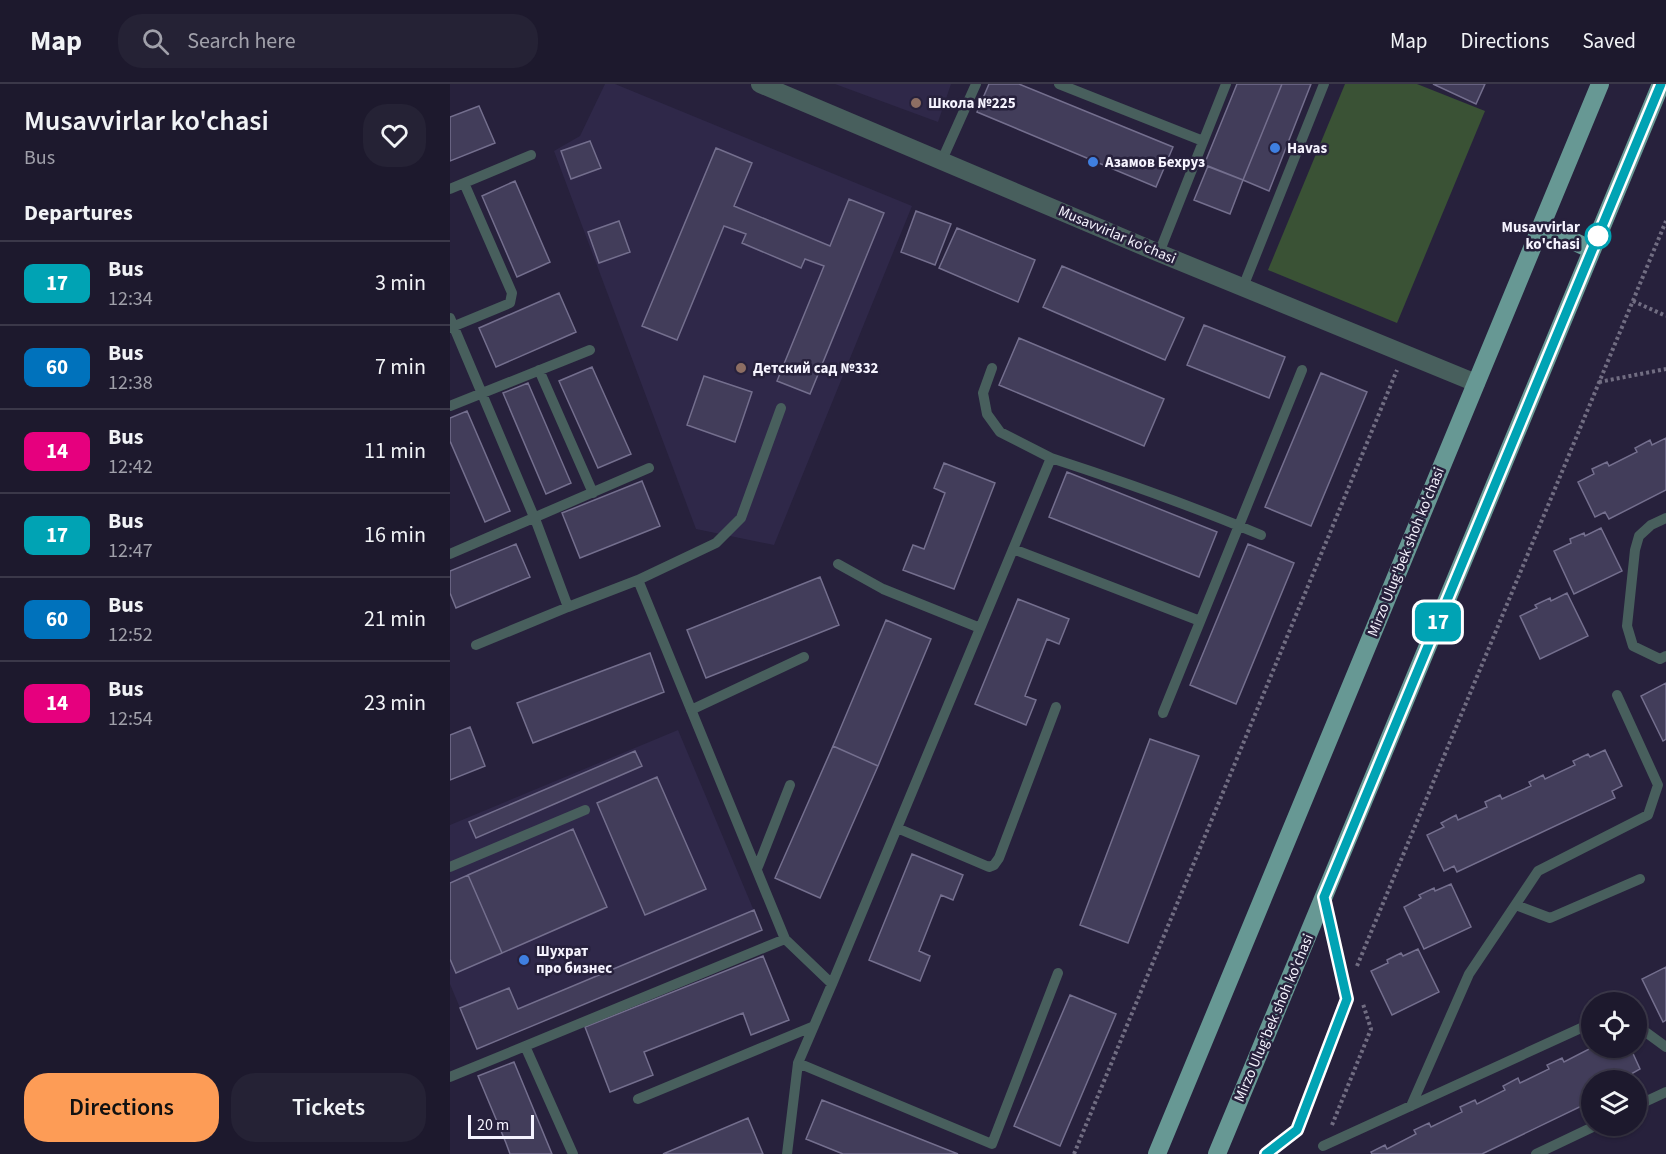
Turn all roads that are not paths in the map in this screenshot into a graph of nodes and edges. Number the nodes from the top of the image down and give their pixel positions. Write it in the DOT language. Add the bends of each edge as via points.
graph roads {
  1 [pos="760,84"];
  2 [pos="976,84"];
  3 [pos="1059,84"];
  4 [pos="1226,84"];
  5 [pos="1324,84"];
  6 [pos="1600,84"];
  7 [pos="1661,84"];
  8 [pos="1203,141"];
  9 [pos="531,155"];
  10 [pos="942,160"];
  11 [pos="464,183"];
  12 [pos="450,189"];
  13 [pos="1541,226"];
  14 [pos="1592,250"];
  15 [pos="1159,253"];
  16 [pos="1243,287"];
  17 [pos="451,324"];
  18 [pos="590,350"];
  19 [pos="992,368"];
  20 [pos="539,370"];
  21 [pos="1302,370"];
  22 [pos="1476,383"];
  23 [pos="482,393"];
  24 [pos="450,406"];
  25 [pos="781,408"];
  26 [pos="1050,458"];
  27 [pos="649,468"];
  28 [pos="592,493"];
  29 [pos="534,518"];
  30 [pos="1666,518"];
  31 [pos="1239,526"];
  32 [pos="1261,535"];
  33 [pos="1013,549"];
  34 [pos="450,554"];
  35 [pos="838,564"];
  36 [pos="638,580"];
  37 [pos="568,607"];
  38 [pos="1200,621"];
  39 [pos="980,628"];
  40 [pos="476,645"];
  41 [pos="1666,656"];
  42 [pos="804,657"];
  43 [pos="1617,694"];
  44 [pos="1056,707"];
  45 [pos="691,710"];
  46 [pos="1163,712"];
  47 [pos="1662,783"];
  48 [pos="790,784"];
  49 [pos="585,810"];
  50 [pos="897,828"];
  51 [pos="450,867"];
  52 [pos="757,869"];
  53 [pos="1640,879"];
  54 [pos="1324,897"];
  55 [pos="1516,905"];
  56 [pos="785,939"];
  57 [pos="1058,973"];
  58 [pos="832,984"];
  59 [pos="814,1026"];
  60 [pos="1581,1028"];
  61 [pos="1647,1033"];
  62 [pos="525,1046"];
  63 [pos="1666,1047"];
  64 [pos="798,1063"];
  65 [pos="450,1077"];
  66 [pos="1666,1092"];
  67 [pos="638,1099"];
  68 [pos="1647,1101"];
  69 [pos="1411,1106"];
  70 [pos="1581,1133"];
  71 [pos="1323,1146"];
  72 [pos="991,1149"];
  73 [pos="573,1154"];
  74 [pos="787,1154"];
  75 [pos="1157,1154"];
  76 [pos="1217,1154"];
  77 [pos="1266,1154"];
  78 [pos="1536,1154"];
  1 -- 10 [label="street, Musavvirlar ko'chasi"];
  2 -- 10 [label="lane"];
  3 -- 8 [label="lane"];
  4 -- 8 [label="lane"];
  5 -- 16 [label="lane"];
  6 -- 13 [label="main road, Mirzo Ulug'bek shoh ko'chasi"];
  7 -- 14 [label="main road, Mirzo Ulug'bek shoh ko'chasi"];
  8 -- 15 [label="lane"];
  9 -- 11 [label="lane"];
  10 -- 15 [label="street, Musavvirlar ko'chasi"];
  11 -- 12 [label="lane"];
  11 -- 17 [label="lane" via="512,293 510,303"];
  13 -- 14 [label="main road"];
  13 -- 22 [label="main road, Mirzo Ulug'bek shoh ko'chasi"];
  14 -- 54 [label="main road, Mirzo Ulug'bek shoh ko'chasi"];
  15 -- 16 [label="street, Musavvirlar ko'chasi"];
  16 -- 22 [label="street, Musavvirlar ko'chasi"];
  17 -- 23 [label="lane"];
  18 -- 20 [label="lane"];
  19 -- 26 [label="lane" via="983,393 987,414 1000,432"];
  20 -- 23 [label="lane"];
  20 -- 28 [label="lane"];
  21 -- 31 [label="lane"];
  22 -- 75 [label="main road, Mirzo Ulug'bek shoh ko'chasi"];
  23 -- 24 [label="lane"];
  23 -- 29 [label="lane"];
  25 -- 36 [label="lane" via="741,518 716,543"];
  26 -- 31 [label="lane"];
  26 -- 33 [label="lane"];
  27 -- 28 [label="lane"];
  28 -- 29 [label="lane"];
  29 -- 34 [label="lane"];
  29 -- 37 [label="lane"];
  30 -- 41 [label="lane" via="1639,536 1627,626 1633,645 1660,659"];
  31 -- 32 [label="lane"];
  31 -- 38 [label="lane"];
  33 -- 38 [label="lane"];
  33 -- 39 [label="lane"];
  35 -- 39 [label="lane" via="883,589"];
  36 -- 37 [label="lane"];
  36 -- 45 [label="lane"];
  37 -- 40 [label="lane"];
  38 -- 46 [label="lane"];
  39 -- 50 [label="lane"];
  42 -- 45 [label="lane"];
  43 -- 47 [label="lane"];
  44 -- 50 [label="lane" via="994,865 989,867"];
  45 -- 52 [label="lane"];
  47 -- 55 [label="lane" via="1648,815 1539,871"];
  48 -- 52 [label="lane"];
  49 -- 51 [label="lane"];
  50 -- 58 [label="lane"];
  52 -- 56 [label="lane"];
  53 -- 55 [label="lane" via="1550,918"];
  54 -- 76 [label="main road, Mirzo Ulug'bek shoh ko'chasi"];
  54 -- 77 [label="lane" via="1347,999 1297,1130"];
  55 -- 69 [label="lane" via="1469,974"];
  56 -- 58 [label="lane"];
  56 -- 62 [label="lane"];
  57 -- 72 [label="lane"];
  58 -- 59 [label="lane"];
  59 -- 64 [label="lane"];
  59 -- 67 [label="lane"];
  60 -- 69 [label="lane"];
  61 -- 63 [label="lane"];
  62 -- 65 [label="lane"];
  62 -- 73 [label="lane"];
  64 -- 72 [label="lane"];
  64 -- 74 [label="lane"];
  66 -- 68 [label="lane"];
  69 -- 71 [label="lane"];
  70 -- 78 [label="lane"];
}
